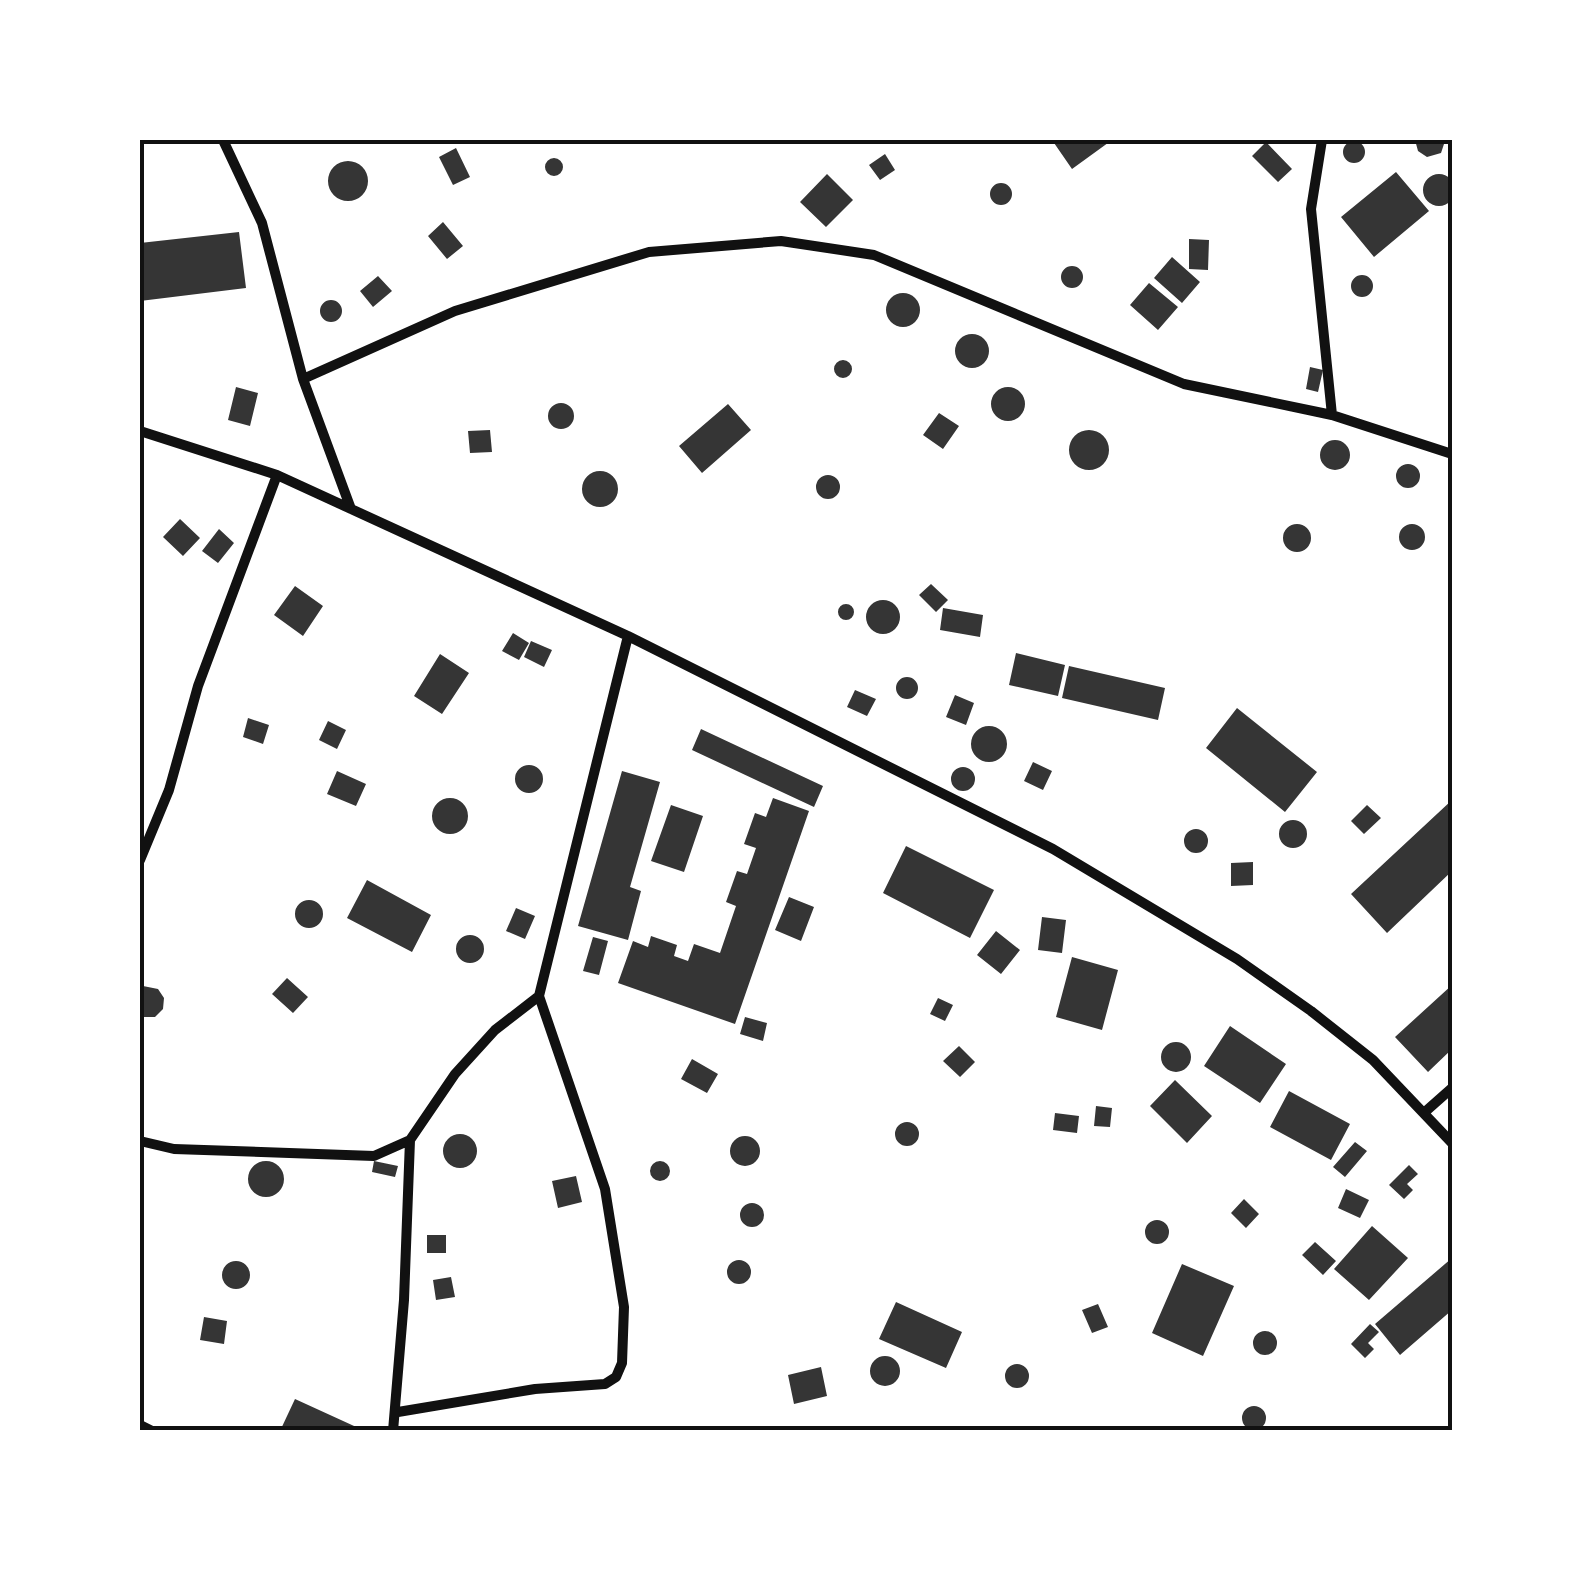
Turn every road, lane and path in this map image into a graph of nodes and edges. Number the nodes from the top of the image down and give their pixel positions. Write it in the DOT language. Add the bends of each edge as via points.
graph roads {
  1 [pos="223,140"];
  2 [pos="1322,140"];
  3 [pos="303,380"];
  4 [pos="1332,416"];
  5 [pos="140,430"];
  6 [pos="1452,454"];
  7 [pos="277,475"];
  8 [pos="351,510"];
  9 [pos="628,636"];
  10 [pos="140,860"];
  11 [pos="539,996"];
  12 [pos="1452,1088"];
  13 [pos="1426,1112"];
  14 [pos="410,1140"];
  15 [pos="140,1141"];
  16 [pos="1452,1144"];
  17 [pos="398,1412"];
  18 [pos="140,1425"];
  19 [pos="152,1431"];
  20 [pos="393,1431"];
  1 -- 3 [label="street" via="262,223"];
  2 -- 4 [label="street" via="1311,208"];
  3 -- 4 [label="street" via="455,311 649,252 781,241 874,254 1184,384"];
  3 -- 8 [label="street"];
  4 -- 6 [label="street"];
  5 -- 7 [label="street"];
  7 -- 8 [label="street"];
  7 -- 10 [label="street"];
  8 -- 9 [label="street"];
  9 -- 11 [label="street"];
  9 -- 13 [label="street" via="1146,902 1311,1011"];
  11 -- 14 [label="street" via="455,1074"];
  11 -- 17 [label="street" via="605,1189 624,1307 622,1363 605,1384"];
  12 -- 13 [label="street"];
  13 -- 16 [label="street"];
  14 -- 15 [label="street" via="374,1156 174,1150"];
  14 -- 17 [label="street"];
  17 -- 20 [label="street"];
  18 -- 19 [label="street"];
}
